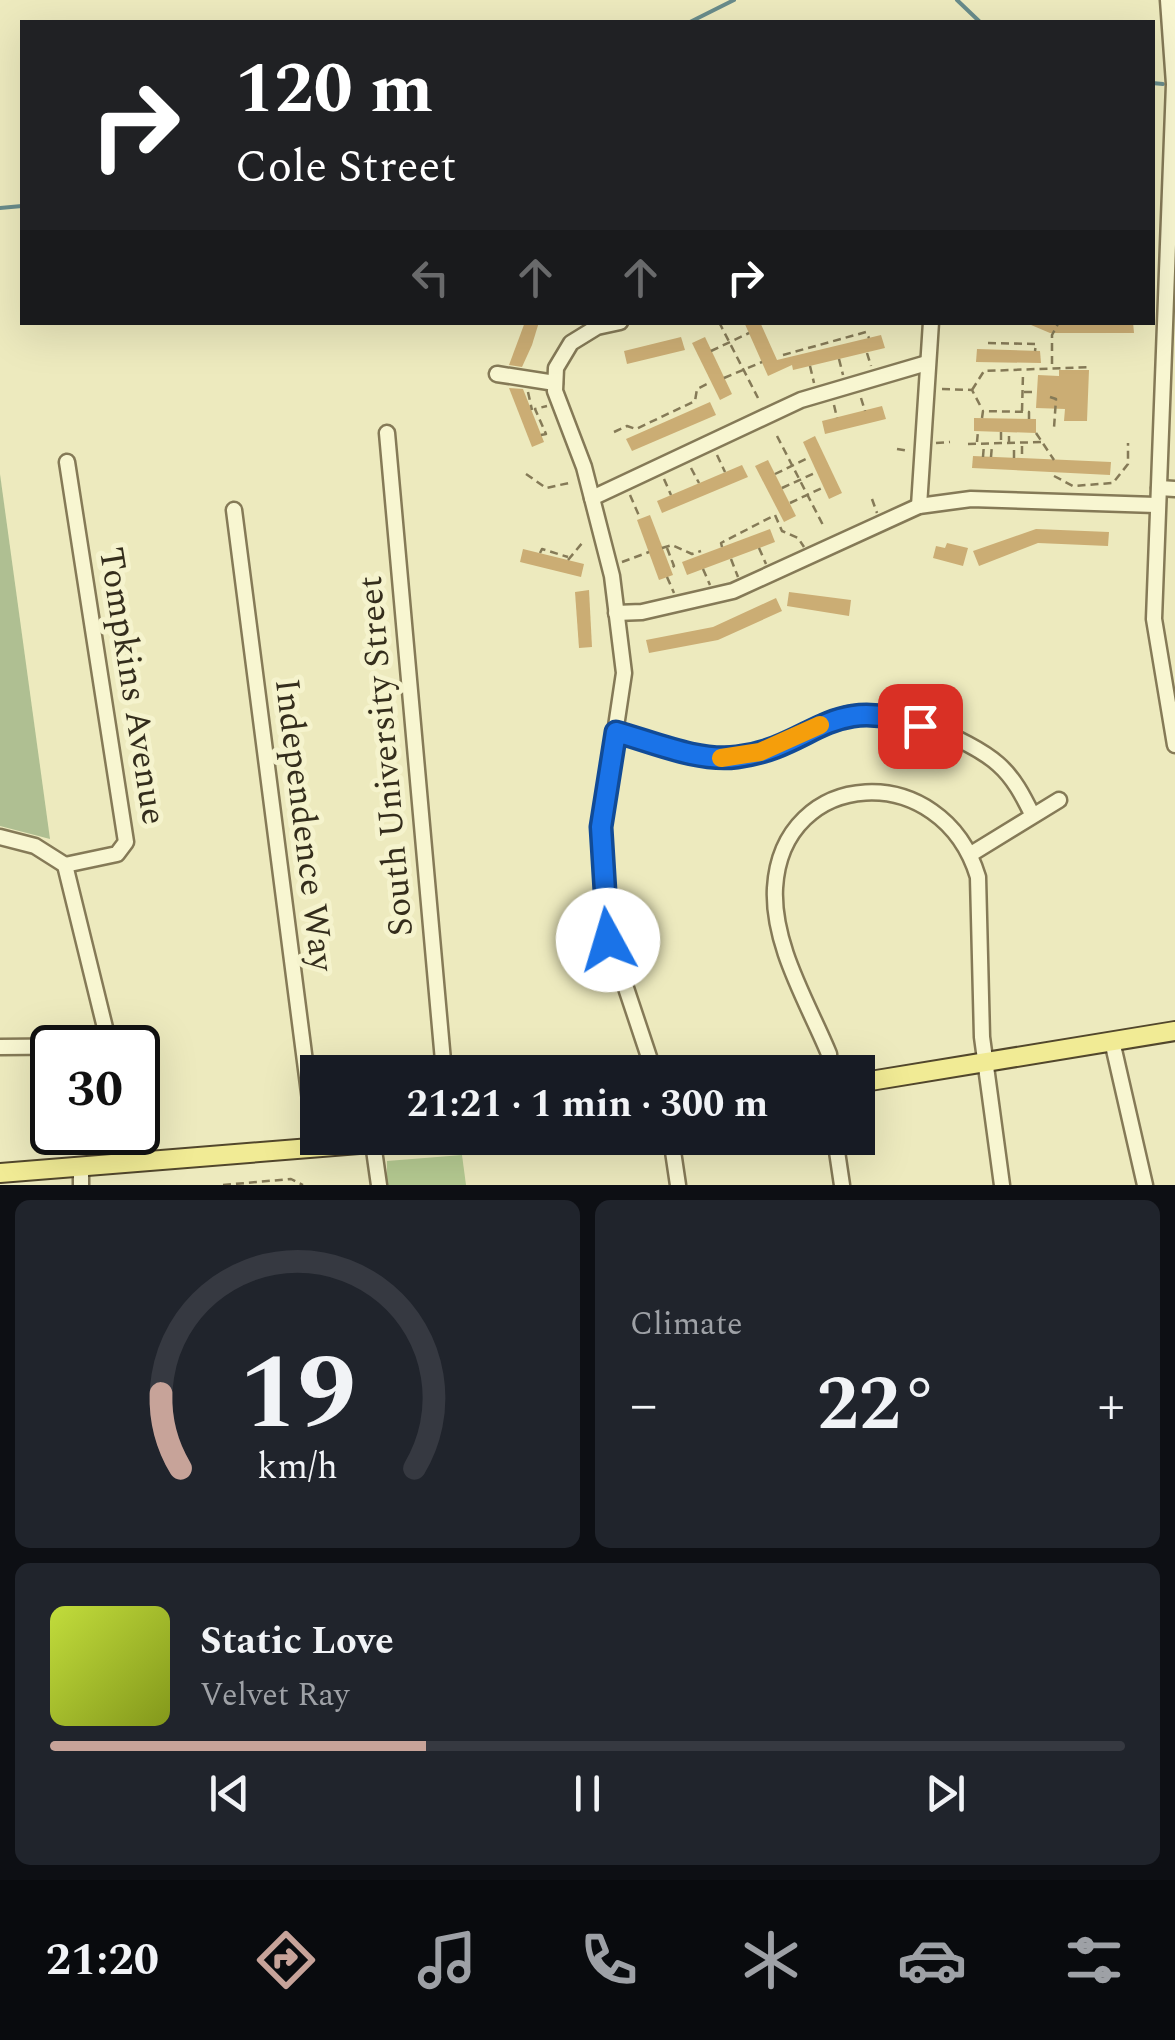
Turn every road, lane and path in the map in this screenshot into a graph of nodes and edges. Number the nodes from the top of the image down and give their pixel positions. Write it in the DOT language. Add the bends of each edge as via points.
graph roads {
  1 [pos="1168,0"];
  2 [pos="1159,296"];
  3 [pos="610,325"];
  4 [pos="720,325"];
  5 [pos="931,325"];
  6 [pos="1059,325"];
  7 [pos="749,333"];
  8 [pos="868,338"];
  9 [pos="988,343"];
  10 [pos="1052,346"];
  11 [pos="711,351"];
  12 [pos="867,352"];
  13 [pos="783,355"];
  14 [pos="839,360"];
  15 [pos="762,362"];
  16 [pos="927,362"];
  17 [pos="810,366"];
  18 [pos="1052,366"];
  19 [pos="1091,367"];
  20 [pos="872,368"];
  21 [pos="743,370"];
  22 [pos="1023,371"];
  23 [pos="496,374"];
  24 [pos="844,376"];
  25 [pos="724,378"];
  26 [pos="711,382"];
  27 [pos="555,383"];
  28 [pos="814,385"];
  29 [pos="936,388"];
  30 [pos="524,390"];
  31 [pos="972,390"];
  32 [pos="859,392"];
  33 [pos="1022,392"];
  34 [pos="1037,392"];
  35 [pos="1050,397"];
  36 [pos="758,398"];
  37 [pos="832,400"];
  38 [pos="548,405"];
  39 [pos="864,411"];
  40 [pos="982,411"];
  41 [pos="534,412"];
  42 [pos="1022,412"];
  43 [pos="837,418"];
  44 [pos="982,418"];
  45 [pos="1030,419"];
  46 [pos="1054,428"];
  47 [pos="978,431"];
  48 [pos="614,432"];
  49 [pos="1000,432"];
  50 [pos="1008,432"];
  51 [pos="1036,433"];
  52 [pos="386,434"];
  53 [pos="542,435"];
  54 [pos="777,436"];
  55 [pos="950,442"];
  56 [pos="1042,442"];
  57 [pos="1128,443"];
  58 [pos="968,444"];
  59 [pos="978,444"];
  60 [pos="984,444"];
  61 [pos="992,444"];
  62 [pos="1001,445"];
  63 [pos="1011,445"];
  64 [pos="1022,446"];
  65 [pos="926,448"];
  66 [pos="897,449"];
  67 [pos="717,456"];
  68 [pos="810,457"];
  69 [pos="983,457"];
  70 [pos="991,457"];
  71 [pos="1014,458"];
  72 [pos="1022,458"];
  73 [pos="1054,460"];
  74 [pos="67,462"];
  75 [pos="792,466"];
  76 [pos="691,468"];
  77 [pos="725,472"];
  78 [pos="817,472"];
  79 [pos="526,474"];
  80 [pos="774,474"];
  81 [pos="1054,476"];
  82 [pos="664,479"];
  83 [pos="800,480"];
  84 [pos="699,483"];
  85 [pos="570,484"];
  86 [pos="824,487"];
  87 [pos="782,488"];
  88 [pos="1158,488"];
  89 [pos="1175,489"];
  90 [pos="630,494"];
  91 [pos="671,495"];
  92 [pos="807,495"];
  93 [pos="592,498"];
  94 [pos="790,504"];
  95 [pos="1156,505"];
  96 [pos="919,506"];
  97 [pos="234,510"];
  98 [pos="640,518"];
  99 [pos="824,527"];
  100 [pos="583,542"];
  101 [pos="722,548"];
  102 [pos="759,548"];
  103 [pos="804,548"];
  104 [pos="701,551"];
  105 [pos="649,552"];
  106 [pos="540,554"];
  107 [pos="731,559"];
  108 [pos="621,562"];
  109 [pos="766,566"];
  110 [pos="670,569"];
  111 [pos="703,569"];
  112 [pos="667,577"];
  113 [pos="738,578"];
  114 [pos="710,586"];
  115 [pos="674,595"];
  116 [pos="616,612"];
  117 [pos="616,732"];
  118 [pos="1175,745"];
  119 [pos="1060,800"];
  120 [pos="1032,814"];
  121 [pos="0,837"];
  122 [pos="971,854"];
  123 [pos="65,865"];
  124 [pos="105,1025"];
  125 [pos="1175,1030"];
  126 [pos="1112,1041"];
  127 [pos="0,1046"];
  128 [pos="30,1046"];
  129 [pos="304,1055"];
  130 [pos="442,1055"];
  131 [pos="648,1055"];
  132 [pos="830,1055"];
  133 [pos="986,1062"];
  134 [pos="875,1080"];
  135 [pos="300,1147"];
  136 [pos="135,1155"];
  137 [pos="374,1155"];
  138 [pos="674,1155"];
  139 [pos="838,1155"];
  140 [pos="137,1162"];
  141 [pos="0,1173"];
  142 [pos="81,1175"];
  143 [pos="223,1185"];
  144 [pos="303,1185"];
  145 [pos="378,1185"];
  146 [pos="678,1185"];
  147 [pos="842,1185"];
  148 [pos="1002,1185"];
  149 [pos="1144,1185"];
  1 -- 2 [label="street" via="1174,84"];
  2 -- 88 [label="street"];
  3 -- 27 [label="street" via="571,343"];
  4 -- 21 [label="path"];
  5 -- 16 [label="street"];
  6 -- 10 [label="path"];
  7 -- 11 [label="path"];
  8 -- 13 [label="path" via="866,332"];
  9 -- 10 [label="path"];
  10 -- 18 [label="path"];
  12 -- 20 [label="path"];
  14 -- 24 [label="path"];
  15 -- 21 [label="path"];
  16 -- 65 [label="street"];
  16 -- 93 [label="street" via="800,400"];
  17 -- 28 [label="path"];
  18 -- 19 [label="path"];
  18 -- 22 [label="path"];
  21 -- 25 [label="path"];
  21 -- 36 [label="path"];
  22 -- 31 [label="path" via="984,371"];
  22 -- 33 [label="path"];
  23 -- 27 [label="street"];
  26 -- 48 [label="path" via="697,388 694,401 636,430"];
  27 -- 93 [label="street"];
  29 -- 31 [label="path"];
  30 -- 41 [label="path"];
  31 -- 40 [label="path"];
  32 -- 39 [label="path"];
  33 -- 34 [label="path"];
  33 -- 42 [label="path"];
  35 -- 46 [label="path" via="1056,399"];
  37 -- 43 [label="path"];
  38 -- 41 [label="path"];
  40 -- 42 [label="path"];
  40 -- 44 [label="path"];
  41 -- 53 [label="path"];
  42 -- 45 [label="path"];
  47 -- 59 [label="path"];
  49 -- 62 [label="path"];
  50 -- 63 [label="path"];
  51 -- 56 [label="path"];
  52 -- 130 [label="street, South University Street"];
  54 -- 75 [label="path"];
  55 -- 65 [label="path"];
  56 -- 64 [label="path"];
  56 -- 73 [label="path"];
  57 -- 81 [label="path" via="1128,464 1114,483 1073,486"];
  58 -- 59 [label="path"];
  59 -- 60 [label="path"];
  60 -- 61 [label="path"];
  60 -- 69 [label="path"];
  61 -- 62 [label="path"];
  61 -- 70 [label="path"];
  62 -- 63 [label="path"];
  63 -- 64 [label="path"];
  63 -- 71 [label="path"];
  64 -- 72 [label="path"];
  65 -- 66 [label="path"];
  65 -- 96 [label="street"];
  67 -- 77 [label="path"];
  68 -- 75 [label="path"];
  74 -- 123 [label="street, Tompkins Avenue" via="126,842 117,854"];
  75 -- 80 [label="path"];
  75 -- 83 [label="path"];
  76 -- 84 [label="path"];
  78 -- 83 [label="path"];
  79 -- 85 [label="path" via="546,488"];
  82 -- 91 [label="path"];
  83 -- 87 [label="path"];
  83 -- 92 [label="path"];
  86 -- 92 [label="path"];
  88 -- 89 [label="street"];
  88 -- 95 [label="street"];
  90 -- 98 [label="path"];
  92 -- 94 [label="path"];
  92 -- 99 [label="path"];
  93 -- 116 [label="street"];
  95 -- 96 [label="street" via="971,499"];
  95 -- 118 [label="street" via="1154,637"];
  96 -- 116 [label="street" via="733,592"];
  97 -- 129 [label="street, Independence Way"];
  100 -- 106 [label="path" via="568,558 542,549"];
  101 -- 103 [label="path" via="775,515 782,531"];
  102 -- 109 [label="path"];
  104 -- 110 [label="path" via="665,547"];
  105 -- 108 [label="path"];
  107 -- 113 [label="path"];
  111 -- 114 [label="path"];
  112 -- 115 [label="path"];
  116 -- 117 [label="street" via="624,673"];
  117 -- 120 [label="street" via="731,758 845,715 884,714 986,754 1012,778"];
  117 -- 131 [label="street" via="601,827 605,925"];
  119 -- 120 [label="street"];
  120 -- 122 [label="street"];
  121 -- 123 [label="street" via="35,846"];
  122 -- 132 [label="street" via="929,807 886,791 832,802 789,842 778,868 777,918"];
  122 -- 133 [label="street" via="980,886"];
  123 -- 124 [label="street"];
  125 -- 126 [label="main road"];
  126 -- 133 [label="main road"];
  126 -- 149 [label="street"];
  127 -- 128 [label="street"];
  133 -- 134 [label="main road"];
  133 -- 148 [label="street"];
  135 -- 140 [label="main road"];
  136 -- 140 [label="street"];
  137 -- 145 [label="street"];
  138 -- 146 [label="street"];
  139 -- 147 [label="street"];
  140 -- 142 [label="main road"];
  141 -- 142 [label="main road"];
  143 -- 144 [label="path" via="290,1179"];
}
